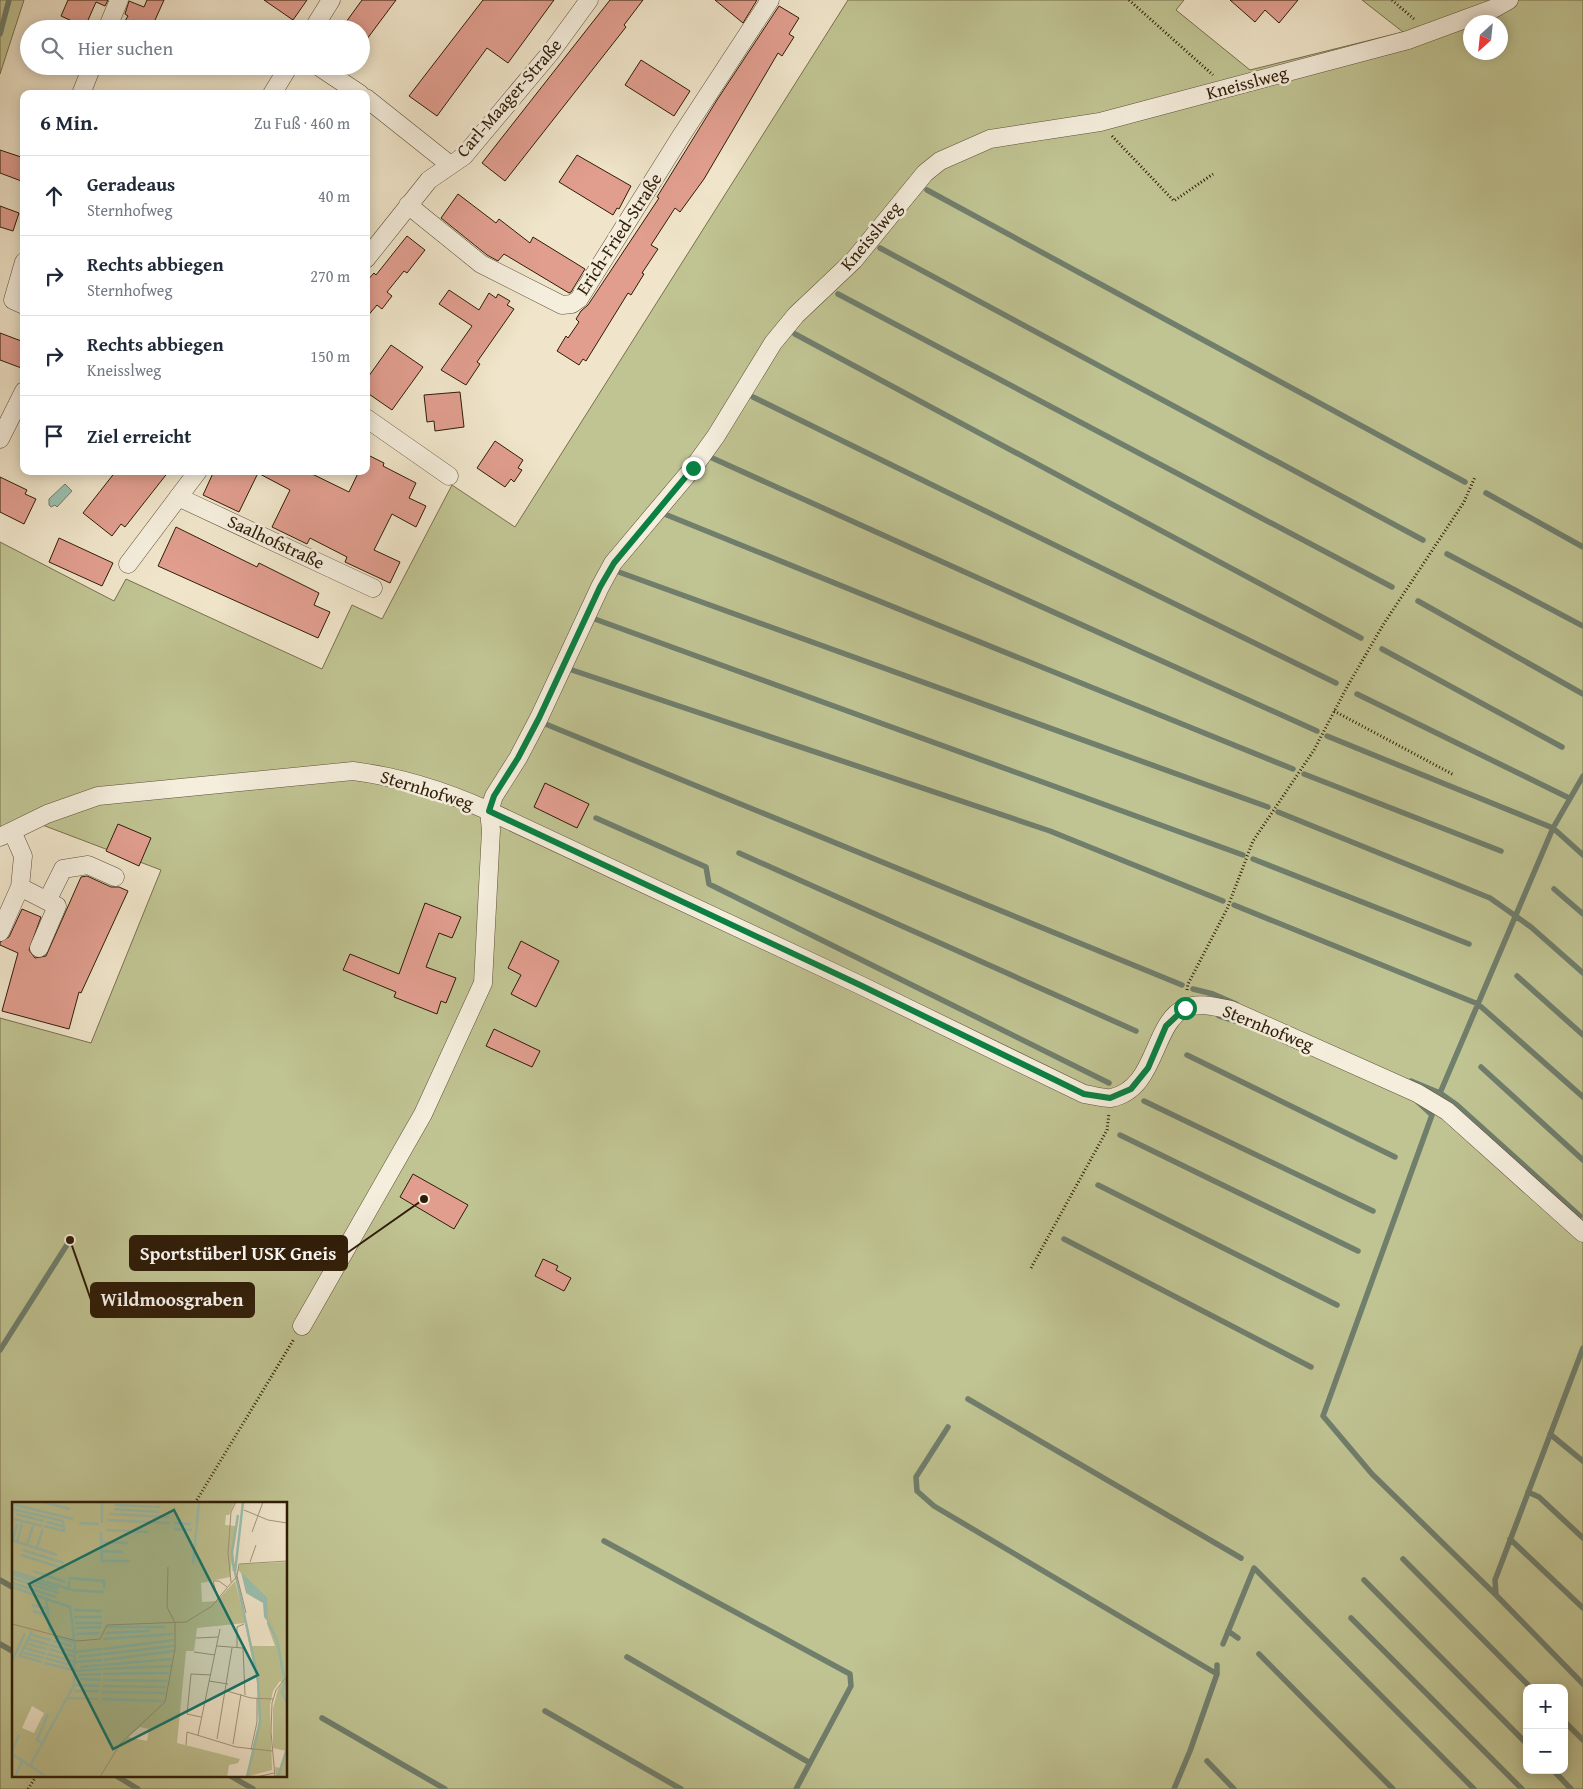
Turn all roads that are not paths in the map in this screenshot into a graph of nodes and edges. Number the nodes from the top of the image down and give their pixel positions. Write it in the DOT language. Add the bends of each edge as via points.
graph roads {
  1 [pos="119,0"];
  2 [pos="332,0"];
  3 [pos="589,0"];
  4 [pos="770,0"];
  5 [pos="1509,0"];
  6 [pos="111,20"];
  7 [pos="319,20"];
  8 [pos="88,75"];
  9 [pos="284,75"];
  10 [pos="332,75"];
  11 [pos="83,90"];
  12 [pos="274,90"];
  13 [pos="354,90"];
  14 [pos="370,101"];
  15 [pos="449,164"];
  16 [pos="408,205"];
  17 [pos="370,254"];
  18 [pos="20,289"];
  19 [pos="18,302"];
  20 [pos="20,399"];
  21 [pos="370,421"];
  22 [pos="0,440"];
  23 [pos="195,475"];
  24 [pos="449,476"];
  25 [pos="178,497"];
  26 [pos="128,564"];
  27 [pos="373,588"];
  28 [pos="489,811"];
  29 [pos="6,834"];
  30 [pos="115,877"];
  31 [pos="20,887"];
  32 [pos="48,901"];
  33 [pos="0,932"];
  34 [pos="39,948"];
  35 [pos="1583,1233"];
  36 [pos="302,1326"];
  1 -- 6 [label="street"];
  2 -- 7 [label="street"];
  3 -- 15 [label="street, Carl-Maager-Straße" via="464,156"];
  4 -- 16 [label="street, Erich-Fried-Straße" via="579,299 572,304 562,305 481,264"];
  5 -- 28 [label="street, Kneisslweg" via="1408,40 1100,122 990,139 940,161 910,190 854,260 796,315 774,343 693,468 614,563 539,718 494,796"];
  8 -- 11 [label="street"];
  9 -- 12 [label="street"];
  10 -- 13 [label="street"];
  14 -- 15 [label="street"];
  15 -- 16 [label="street, Carl-Maager-Straße" via="429,180"];
  16 -- 17 [label="street, Carl-Maager-Straße"];
  18 -- 19 [label="street"];
  20 -- 22 [label="street"];
  21 -- 24 [label="street"];
  23 -- 25 [label="street"];
  25 -- 26 [label="street"];
  25 -- 27 [label="street, Saalhofstraße"];
  28 -- 29 [label="street, Sternhofweg" via="428,786 388,775 353,771 98,796 47,814"];
  28 -- 35 [label="street, Sternhofweg" via="1084,1094 1110,1098 1131,1089 1148,1068 1166,1026 1185,1008 1207,1005 1231,1010 1418,1093 1447,1111"];
  28 -- 36 [label="street" via="491,830 484,983 423,1114"];
  29 -- 31 [label="street" via="23,856"];
  30 -- 32 [label="street" via="88,865 63,869"];
  31 -- 32 [label="street"];
  31 -- 33 [label="street"];
  32 -- 34 [label="street" via="57,906"];
}
